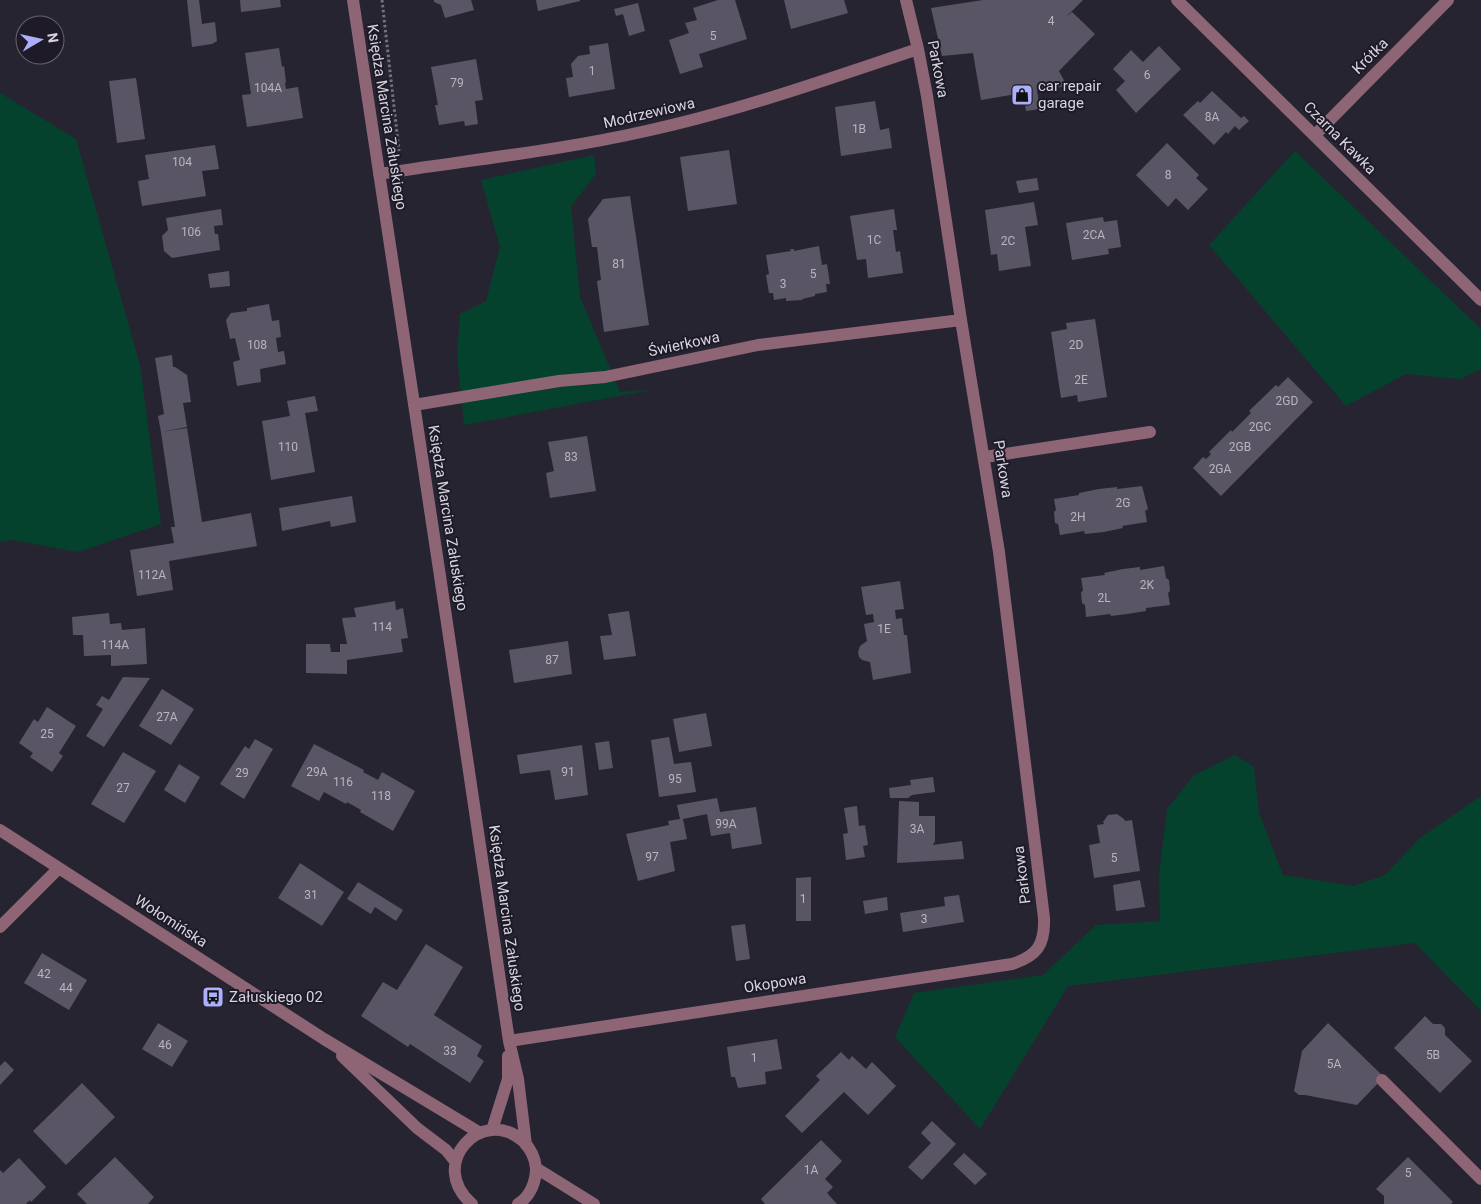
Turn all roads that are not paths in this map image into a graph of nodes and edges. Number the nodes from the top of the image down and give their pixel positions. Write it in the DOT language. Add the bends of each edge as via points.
graph roads {
  1 [pos="353,0"];
  2 [pos="906,0"];
  3 [pos="1177,0"];
  4 [pos="1448,0"];
  5 [pos="918,49"];
  6 [pos="1315,135"];
  7 [pos="379,174"];
  8 [pos="1481,300"];
  9 [pos="961,320"];
  10 [pos="414,405"];
  11 [pos="1150,432"];
  12 [pos="985,457"];
  13 [pos="0,830"];
  14 [pos="59,868"];
  15 [pos="0,927"];
  16 [pos="1040,946"];
  17 [pos="324,1039"];
  18 [pos="509,1041"];
  19 [pos="1382,1080"];
  20 [pos="486,1131"];
  21 [pos="526,1145"];
  22 [pos="456,1161"];
  23 [pos="536,1168"];
  24 [pos="1481,1179"];
  25 [pos="465,1202"];
  26 [pos="521,1203"];
  27 [pos="594,1204"];
  1 -- 7 [label="street, Księdza Marcina Załuskiego"];
  2 -- 5 [label="street, Parkowa"];
  3 -- 6 [label="street, Czarna Kawka"];
  4 -- 6 [label="street, Krótka"];
  5 -- 7 [label="street, Modrzewiowa" via="713,115 646,131 588,143"];
  5 -- 9 [label="street, Parkowa" via="928,96"];
  6 -- 8 [label="street, Czarna Kawka"];
  7 -- 10 [label="street, Księdza Marcina Załuskiego"];
  9 -- 10 [label="street, Świerkowa" via="758,345 605,377 559,381"];
  9 -- 12 [label="street, Parkowa"];
  10 -- 18 [label="street, Księdza Marcina Załuskiego"];
  11 -- 12 [label="street"];
  12 -- 16 [label="street, Parkowa" via="1044,918"];
  13 -- 14 [label="street, Wołomińska"];
  14 -- 15 [label="street"];
  14 -- 17 [label="street, Wołomińska"];
  16 -- 18 [label="street, Okopowa" via="1034,954 1012,964"];
  17 -- 20 [label="street, Wołomińska" via="432,1105"];
  17 -- 22 [label="street, Wołomińska"];
  18 -- 20 [label="street, Księdza Marcina Załuskiego" via="508,1079"];
  18 -- 21 [label="street, Księdza Marcina Załuskiego" via="518,1079"];
  19 -- 24 [label="street"];
  20 -- 21 [label="street, Wołomińska" via="505,1131"];
  20 -- 22 [label="street" via="469,1139 460,1149"];
  21 -- 23 [label="street, Księdza Marcina Załuskiego"];
  22 -- 25 [label="street" via="454,1174"];
  23 -- 26 [label="street" via="530,1192"];
  23 -- 27 [label="street"];
}
